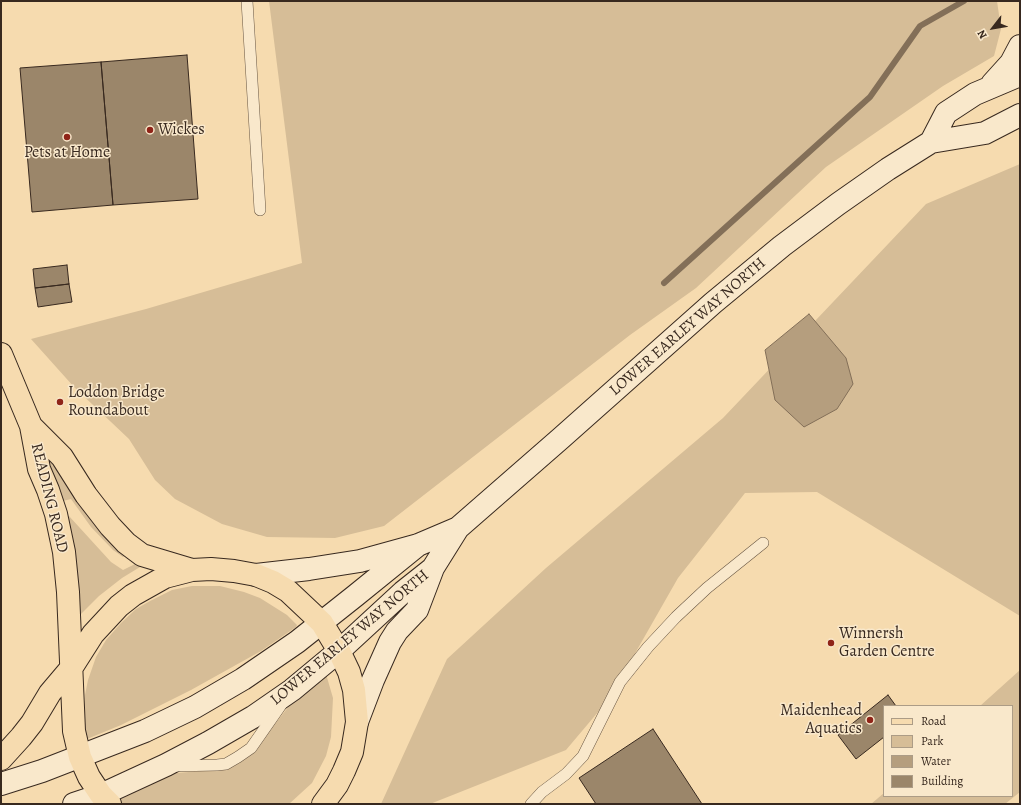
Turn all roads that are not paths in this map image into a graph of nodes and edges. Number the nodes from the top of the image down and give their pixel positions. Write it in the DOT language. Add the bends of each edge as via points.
graph roads {
  1 [pos="247,1"];
  2 [pos="1020,46"];
  3 [pos="1020,75"];
  4 [pos="990,87"];
  5 [pos="1020,114"];
  6 [pos="931,142"];
  7 [pos="260,210"];
  8 [pos="1,354"];
  9 [pos="31,426"];
  10 [pos="458,528"];
  11 [pos="763,543"];
  12 [pos="418,545"];
  13 [pos="433,568"];
  14 [pos="192,570"];
  15 [pos="256,575"];
  16 [pos="322,623"];
  17 [pos="339,651"];
  18 [pos="72,667"];
  19 [pos="357,722"];
  20 [pos="80,757"];
  21 [pos="1,759"];
  22 [pos="1,784"];
  23 [pos="542,792"];
  24 [pos="335,794"];
  25 [pos="105,799"];
  26 [pos="74,804"];
  27 [pos="323,804"];
  28 [pos="531,804"];
  29 [pos="538,804"];
  1 -- 7 [label="lane"];
  2 -- 4 [label="main road" via="1011,62"];
  3 -- 4 [label="main road, LOWER EARLEY WAY NORTH"];
  4 -- 6 [label="main road, LOWER EARLEY WAY NORTH" via="946,113"];
  5 -- 6 [label="main road, LOWER EARLEY WAY NORTH" via="985,133"];
  6 -- 10 [label="main road, LOWER EARLEY WAY NORTH" via="869,182 782,246 713,302"];
  8 -- 9 [label="main road, READING ROAD"];
  9 -- 14 [label="main road, READING ROAD" via="62,458 86,495 126,543 142,555"];
  9 -- 18 [label="main road, READING ROAD" via="39,469 56,514 64,552"];
  10 -- 12 [label="main road, LOWER EARLEY WAY NORTH"];
  10 -- 13 [label="main road, LOWER EARLEY WAY NORTH"];
  11 -- 23 [label="lane" via="707,588 648,647 620,682 583,756 566,774"];
  12 -- 15 [label="main road, LOWER EARLEY WAY NORTH" via="345,564"];
  12 -- 16 [label="main road, LOWER EARLEY WAY NORTH"];
  13 -- 17 [label="main road, LOWER EARLEY WAY NORTH"];
  13 -- 19 [label="main road, LOWER EARLEY WAY NORTH" via="417,610 390,642"];
  14 -- 15 [label="main road" via="211,569"];
  14 -- 18 [label="main road" via="165,577 119,606 93,634"];
  15 -- 16 [label="main road" via="288,591"];
  16 -- 17 [label="main road"];
  16 -- 20 [label="main road, LOWER EARLEY WAY NORTH" via="243,679 195,707 145,731"];
  17 -- 19 [label="main road" via="354,690"];
  17 -- 25 [label="main road, LOWER EARLEY WAY NORTH" via="292,690 246,720"];
  18 -- 20 [label="main road, READING ROAD" via="74,731"];
  18 -- 21 [label="main road" via="50,693 22,738"];
  19 -- 24 [label="main road" via="352,752"];
  20 -- 22 [label="main road, LOWER EARLEY WAY NORTH"];
  20 -- 25 [label="main road, READING ROAD" via="89,777"];
  23 -- 28 [label="lane"];
  23 -- 29 [label="lane"];
  24 -- 27 [label="main road"];
  25 -- 26 [label="main road, LOWER EARLEY WAY NORTH"];
}
